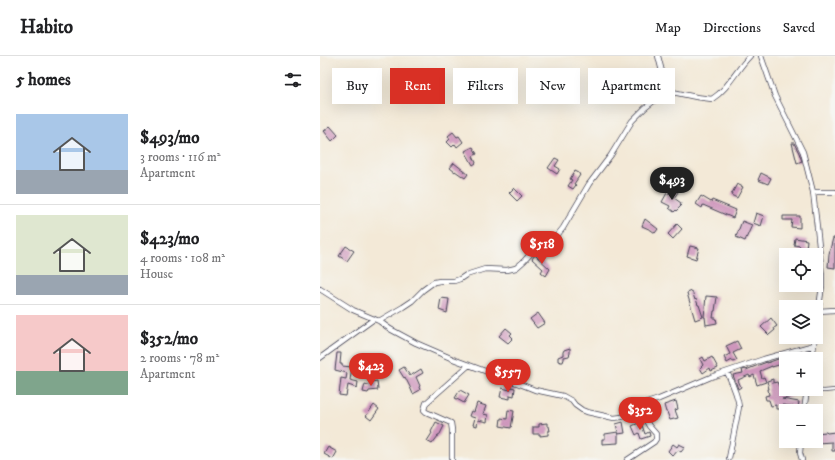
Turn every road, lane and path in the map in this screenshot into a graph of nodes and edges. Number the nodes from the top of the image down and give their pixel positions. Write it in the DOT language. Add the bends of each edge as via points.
graph roads {
  1 [pos="658,56"];
  2 [pos="750,56"];
  3 [pos="761,56"];
  4 [pos="661,68"];
  5 [pos="675,93"];
  6 [pos="650,104"];
  7 [pos="813,192"];
  8 [pos="835,192"];
  9 [pos="320,289"];
  10 [pos="820,300"];
  11 [pos="835,310"];
  12 [pos="823,311"];
  13 [pos="377,320"];
  14 [pos="814,345"];
  15 [pos="813,352"];
  16 [pos="320,358"];
  17 [pos="469,365"];
  18 [pos="727,372"];
  19 [pos="835,390"];
  20 [pos="823,391"];
  21 [pos="638,406"];
  22 [pos="800,448"];
  23 [pos="730,458"];
  24 [pos="452,460"];
  25 [pos="627,460"];
  26 [pos="802,460"];
  1 -- 4 [label="street"];
  2 -- 5 [label="street" via="721,92 712,99"];
  3 -- 7 [label="street" via="775,96 803,152"];
  6 -- 13 [label="street" via="632,121 589,184 564,228 555,238 535,249 516,268 485,270 454,281 434,282 412,301"];
  7 -- 8 [label="street"];
  7 -- 10 [label="street" via="822,276"];
  9 -- 13 [label="street" via="353,310"];
  11 -- 12 [label="street"];
  13 -- 16 [label="street"];
  13 -- 17 [label="street" via="416,343"];
  14 -- 15 [label="street"];
  14 -- 18 [label="street"];
  17 -- 21 [label="street" via="530,388 563,396 582,410 603,416 622,417"];
  17 -- 24 [label="street" via="426,403 424,408 426,412 451,423"];
  18 -- 21 [label="street"];
  18 -- 23 [label="street" via="739,407"];
  19 -- 20 [label="lane"];
  21 -- 25 [label="street" via="656,434 656,439"];
  22 -- 26 [label="street"];
}
